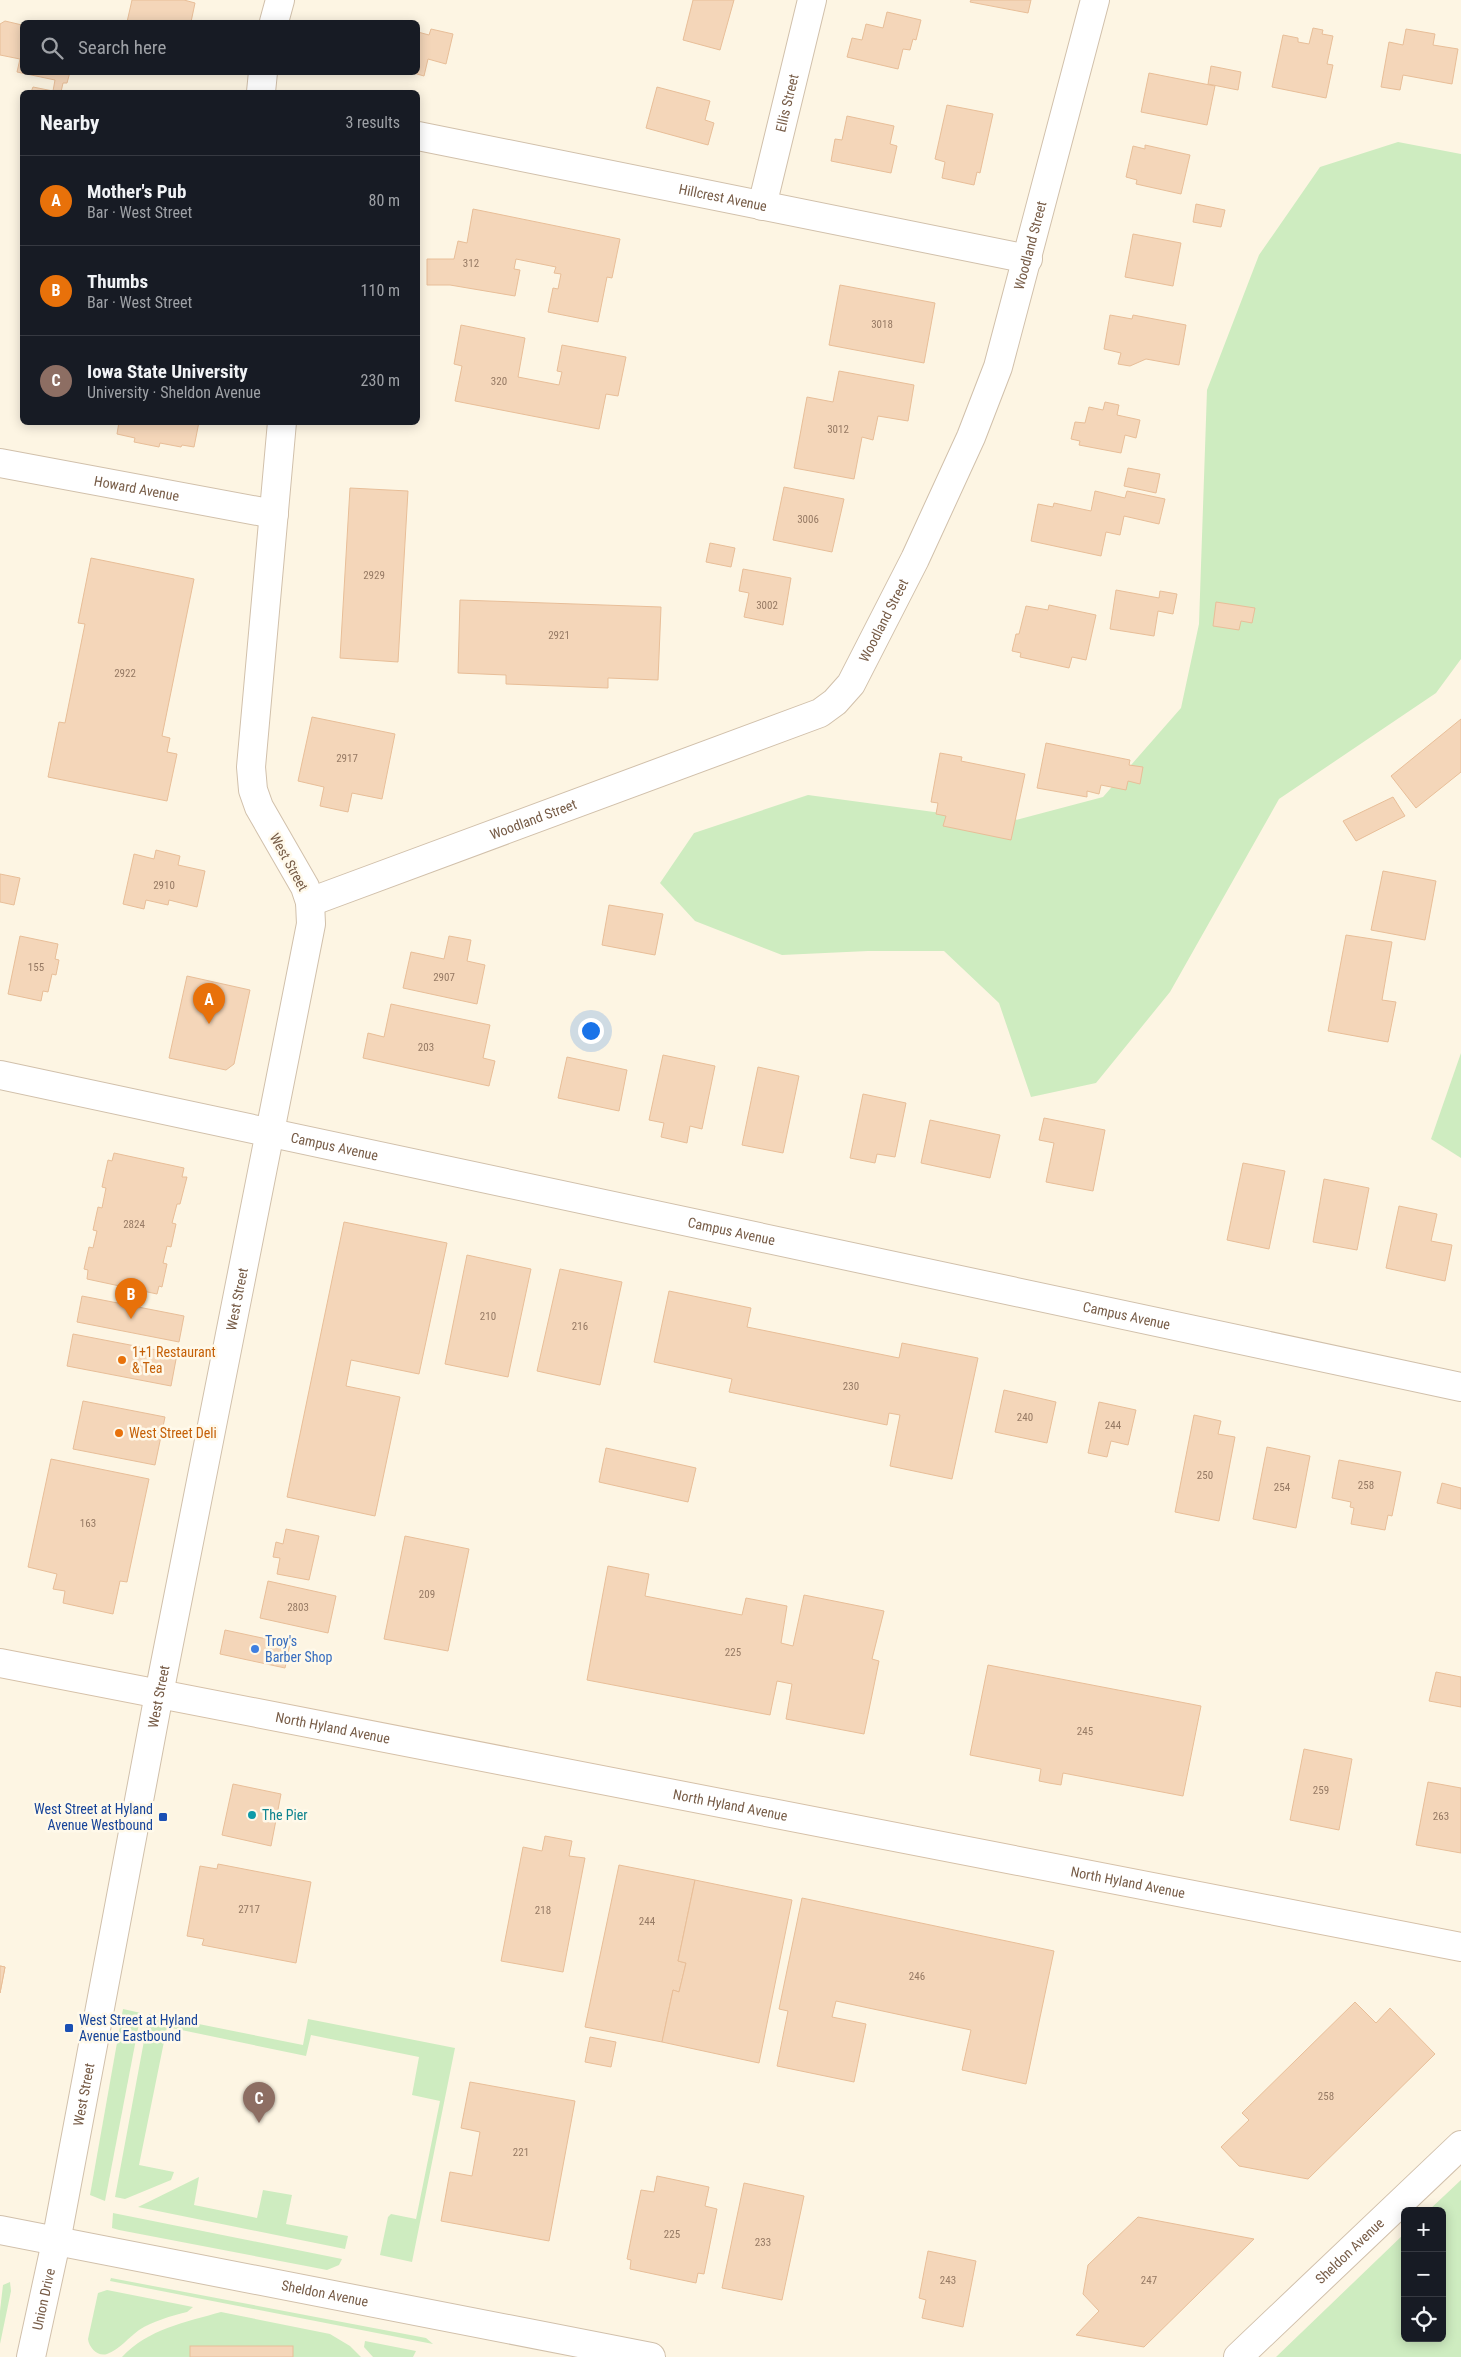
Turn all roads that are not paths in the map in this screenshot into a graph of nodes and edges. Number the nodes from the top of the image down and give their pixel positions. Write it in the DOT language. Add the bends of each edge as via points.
graph roads {
  1 [pos="280,0"];
  2 [pos="812,0"];
  3 [pos="1095,0"];
  4 [pos="275,20"];
  5 [pos="263,75"];
  6 [pos="261,90"];
  7 [pos="420,136"];
  8 [pos="762,206"];
  9 [pos="1028,258"];
  10 [pos="282,425"];
  11 [pos="0,463"];
  12 [pos="274,514"];
  13 [pos="310,902"];
  14 [pos="0,1075"];
  15 [pos="270,1133"];
  16 [pos="1461,1387"];
  17 [pos="0,1663"];
  18 [pos="158,1694"];
  19 [pos="1461,1947"];
  20 [pos="1461,2145"];
  21 [pos="0,2230"];
  22 [pos="56,2242"];
  23 [pos="31,2357"];
  24 [pos="652,2357"];
  25 [pos="1238,2357"];
  1 -- 4 [label="street"];
  2 -- 8 [label="street, Ellis Street"];
  3 -- 9 [label="street, Woodland Street"];
  5 -- 6 [label="street"];
  7 -- 8 [label="street, Hillcrest Avenue"];
  8 -- 9 [label="street, Hillcrest Avenue"];
  9 -- 13 [label="street, Woodland Street" via="998,367 971,437 915,559 851,684 835,702 820,713"];
  10 -- 12 [label="street, West Street"];
  11 -- 12 [label="street, Howard Avenue"];
  12 -- 13 [label="street, West Street" via="251,767 253,790"];
  13 -- 15 [label="street, West Street" via="311,924"];
  14 -- 15 [label="street, Campus Avenue"];
  15 -- 16 [label="street, Campus Avenue"];
  15 -- 18 [label="street, West Street"];
  17 -- 18 [label="street, North Hyland Avenue"];
  18 -- 19 [label="street, North Hyland Avenue"];
  18 -- 22 [label="street, West Street"];
  20 -- 25 [label="street, Sheldon Avenue"];
  21 -- 22 [label="street, Sheldon Avenue"];
  22 -- 23 [label="street, Union Drive"];
  22 -- 24 [label="street, Sheldon Avenue"];
}
